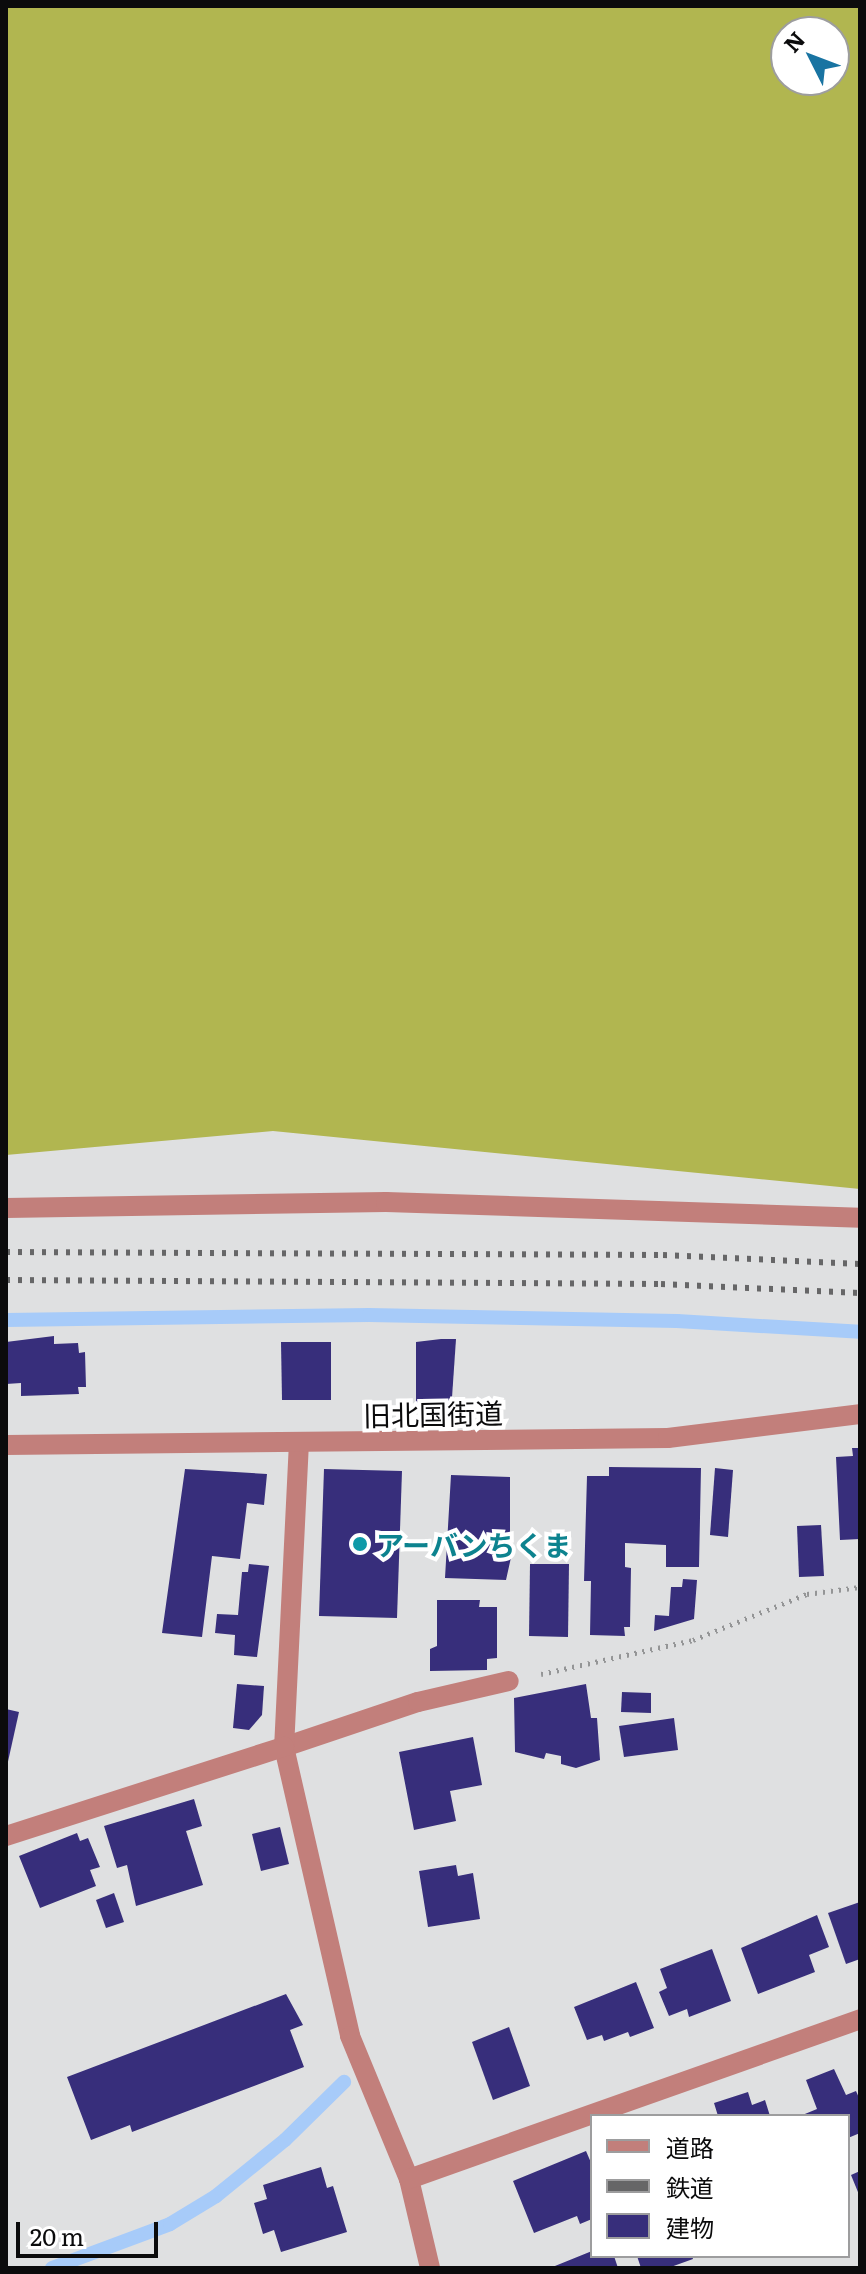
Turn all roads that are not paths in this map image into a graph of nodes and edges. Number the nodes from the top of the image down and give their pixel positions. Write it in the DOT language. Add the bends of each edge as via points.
graph roads {
  1 [pos="6,1208"];
  2 [pos="860,1218"];
  3 [pos="860,1414"];
  4 [pos="299,1442"];
  5 [pos="6,1445"];
  6 [pos="509,1681"];
  7 [pos="284,1747"];
  8 [pos="6,1836"];
  9 [pos="860,2019"];
  10 [pos="592,2114"];
  11 [pos="590,2115"];
  12 [pos="409,2179"];
  13 [pos="430,2268"];
  1 -- 2 [label="street" via="386,1202"];
  3 -- 4 [label="street, 旧北国街道" via="668,1438"];
  4 -- 5 [label="street, 旧北国街道"];
  4 -- 7 [label="street"];
  6 -- 7 [label="street" via="418,1702"];
  7 -- 8 [label="street"];
  7 -- 12 [label="street" via="350,2036"];
  9 -- 10 [label="street"];
  11 -- 12 [label="street"];
  12 -- 13 [label="street"];
}
